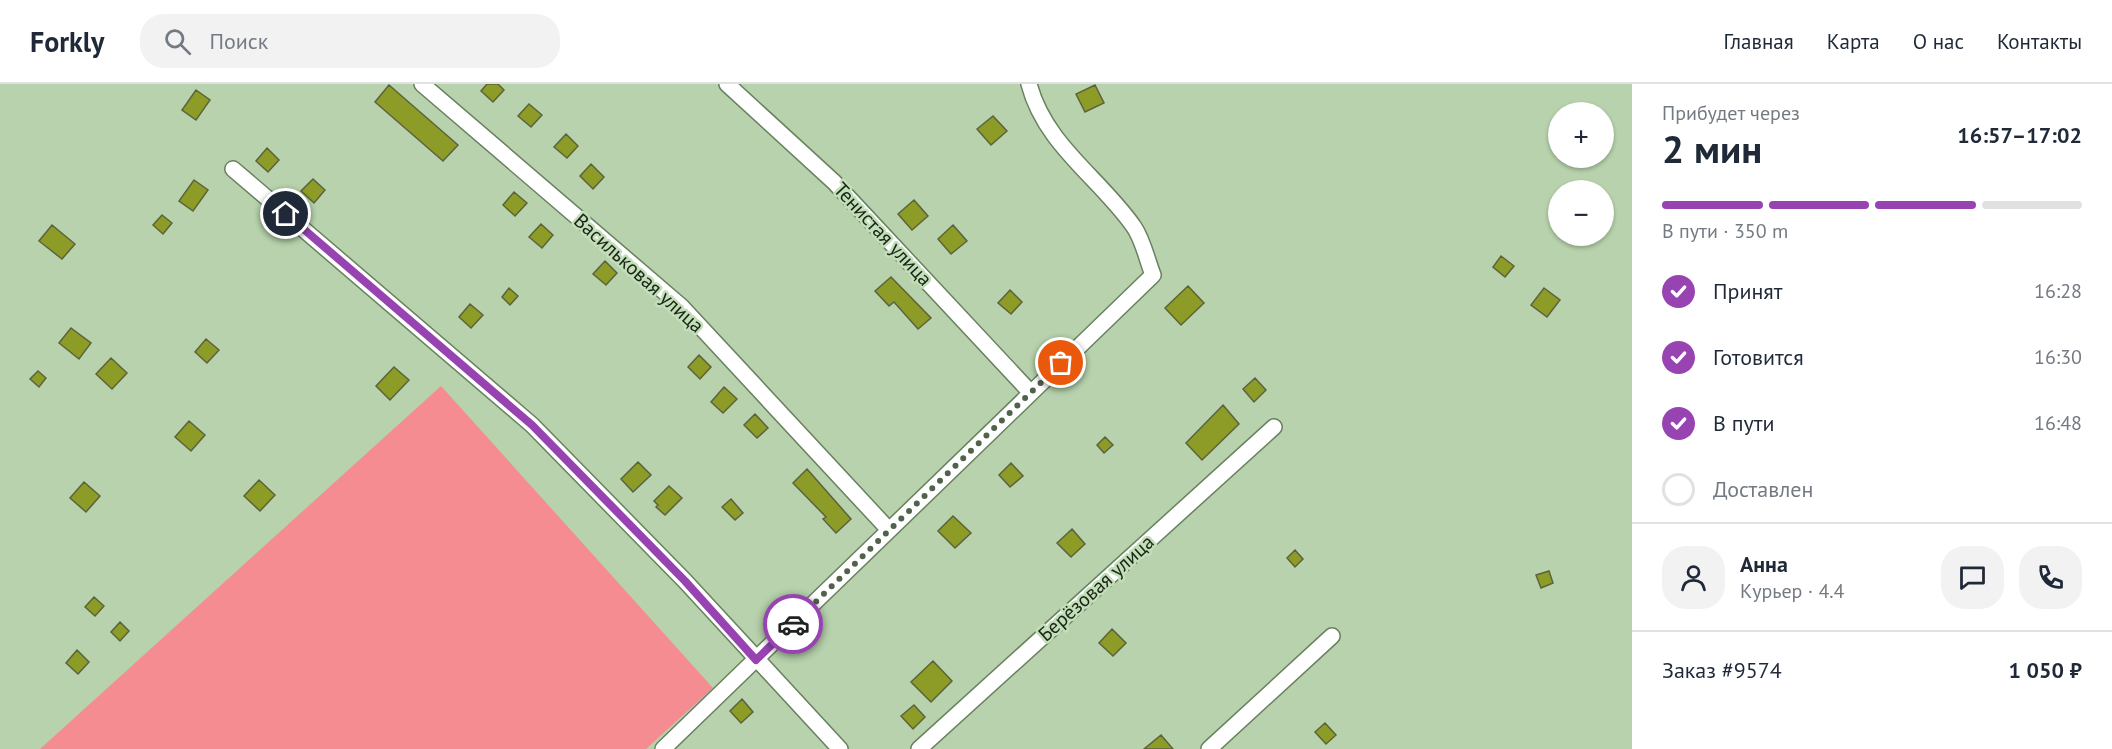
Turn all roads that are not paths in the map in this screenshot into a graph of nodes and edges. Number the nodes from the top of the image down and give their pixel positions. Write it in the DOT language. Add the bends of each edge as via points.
graph roads {
  1 [pos="422,84"];
  2 [pos="727,84"];
  3 [pos="1029,84"];
  4 [pos="233,169"];
  5 [pos="1031,393"];
  6 [pos="1274,427"];
  7 [pos="890,530"];
  8 [pos="1332,636"];
  9 [pos="756,660"];
  10 [pos="663,749"];
  11 [pos="840,749"];
  12 [pos="919,749"];
  13 [pos="1209,749"];
  1 -- 7 [label="street, Васильковая улица" via="682,308"];
  2 -- 5 [label="street, Тенистая улица" via="834,182"];
  3 -- 5 [label="street" via="1050,132 1135,229 1153,275"];
  4 -- 9 [label="street" via="532,425 685,581"];
  5 -- 7 [label="street"];
  6 -- 12 [label="street, Берёзовая улица"];
  7 -- 9 [label="street"];
  8 -- 13 [label="street"];
  9 -- 10 [label="street"];
  9 -- 11 [label="street"];
}
